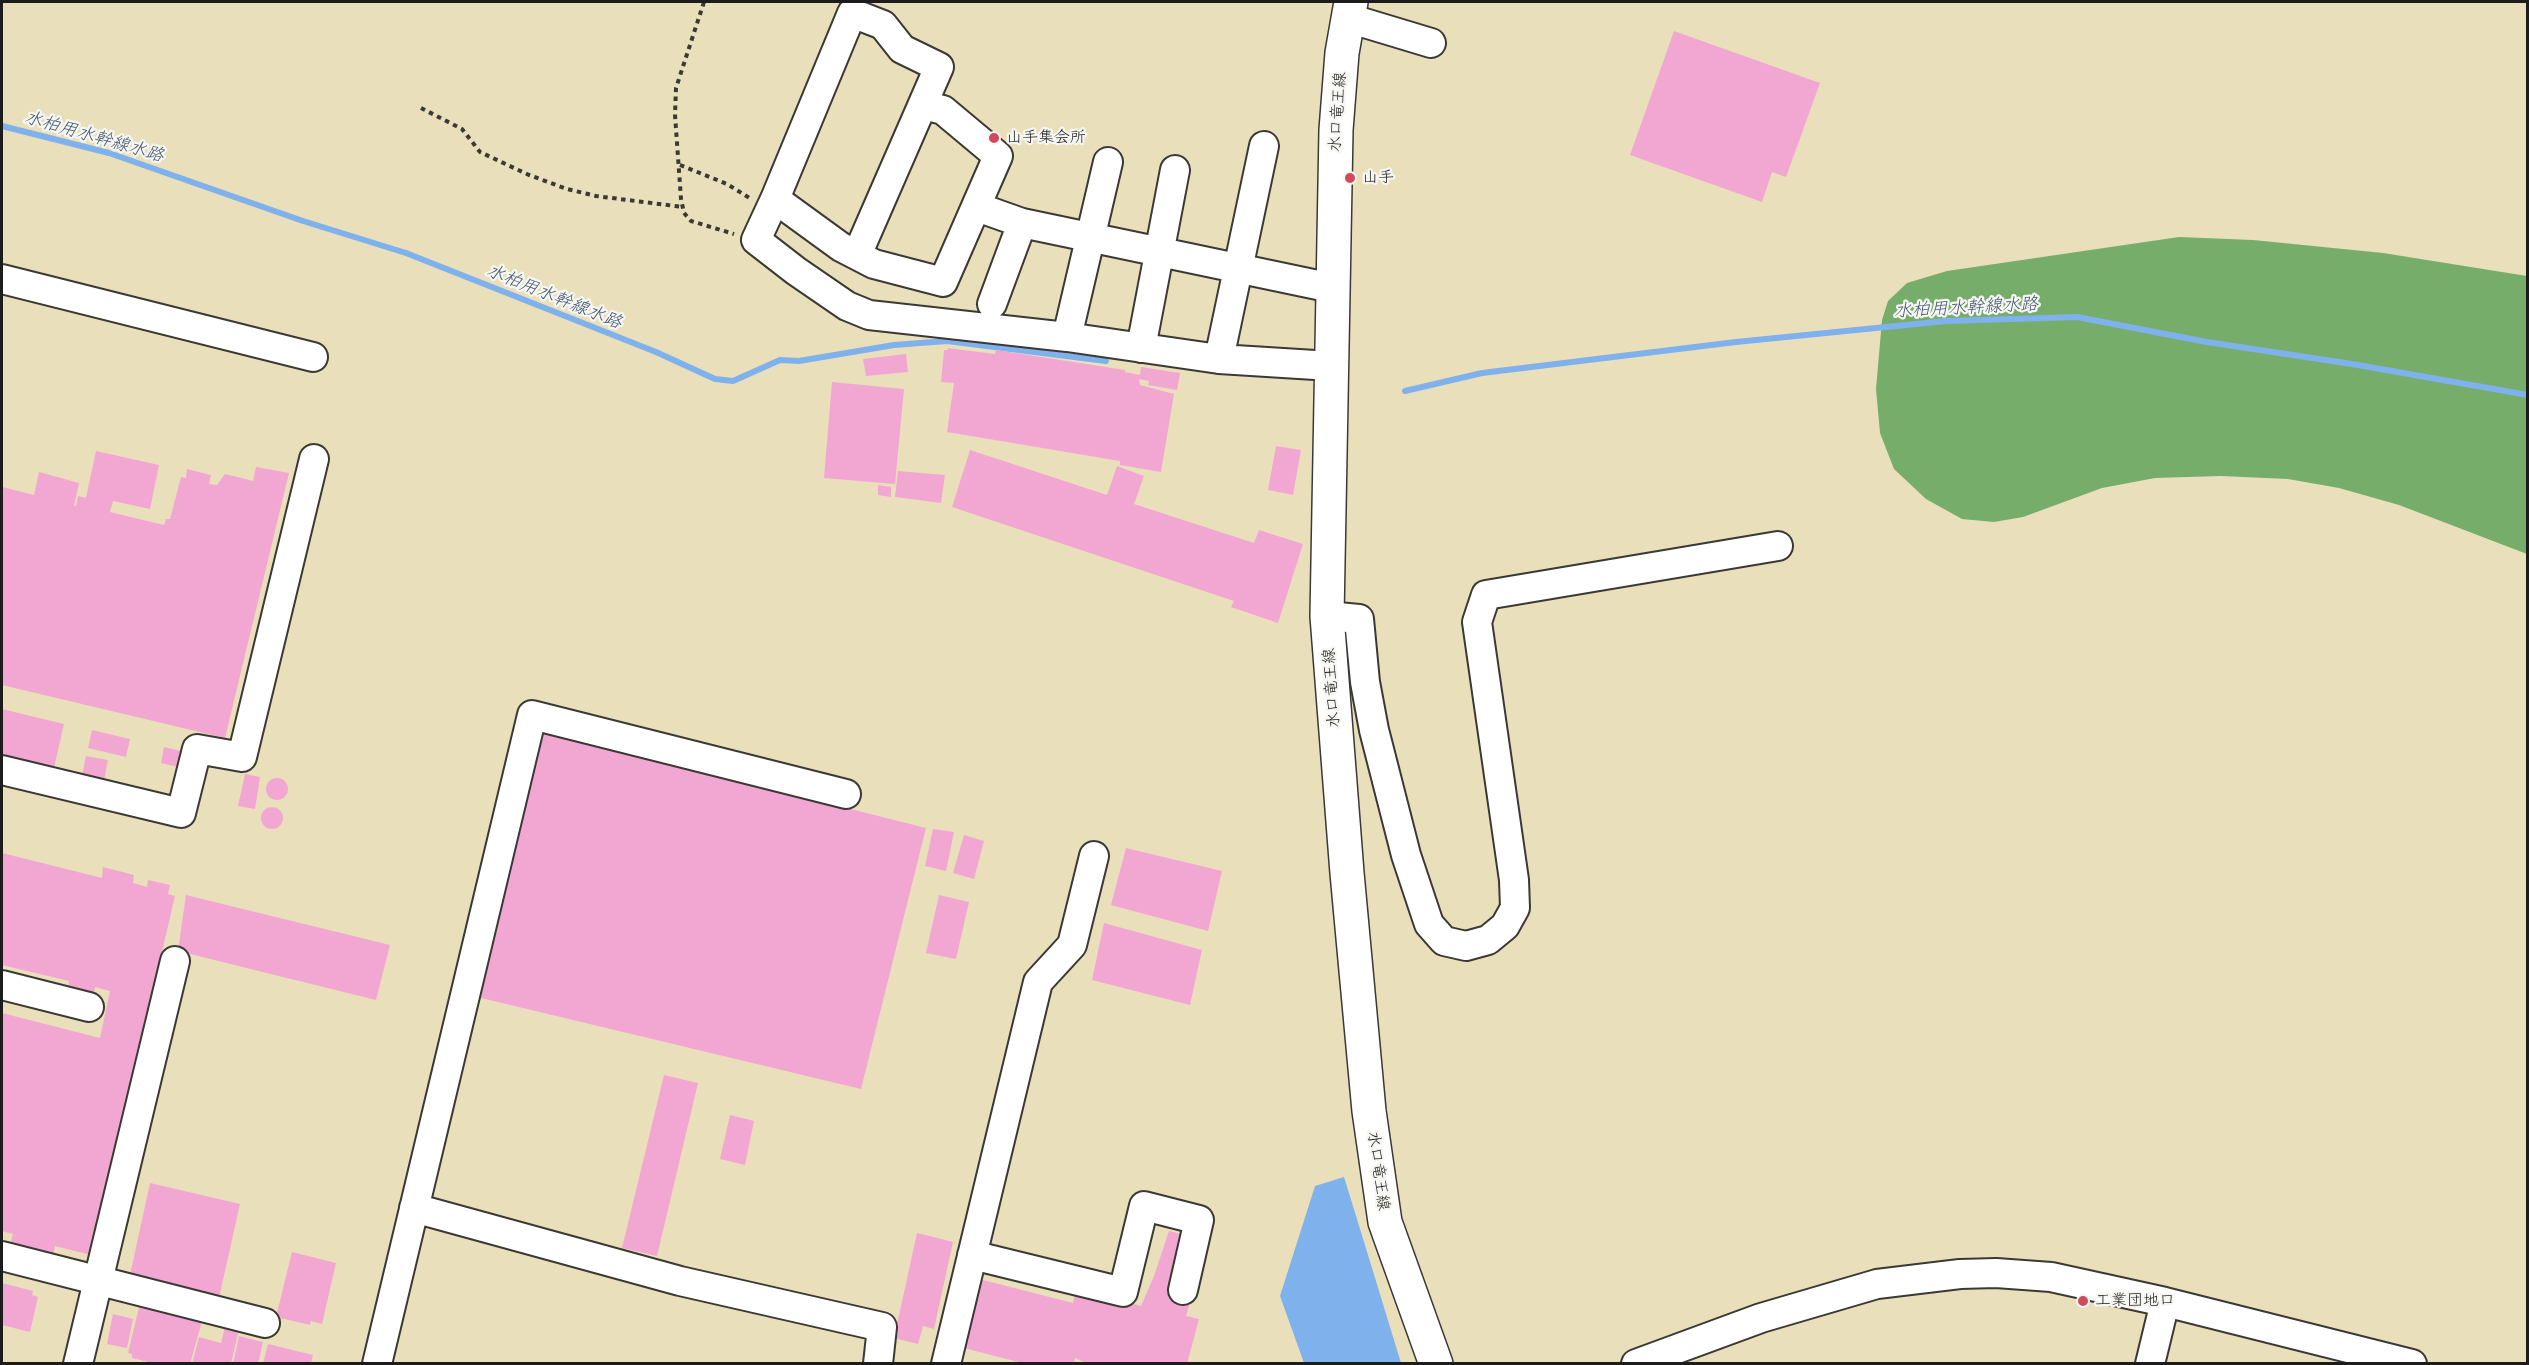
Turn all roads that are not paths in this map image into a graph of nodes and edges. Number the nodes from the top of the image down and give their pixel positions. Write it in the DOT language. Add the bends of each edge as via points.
graph roads {
  1 [pos="1349,10"];
  2 [pos="1431,43"];
  3 [pos="923,105"];
  4 [pos="1264,146"];
  5 [pos="1108,162"];
  6 [pos="1174,170"];
  7 [pos="772,205"];
  8 [pos="976,207"];
  9 [pos="1022,224"];
  10 [pos="1090,238"];
  11 [pos="1160,253"];
  12 [pos="857,255"];
  13 [pos="1238,270"];
  14 [pos="2,279"];
  15 [pos="1332,288"];
  16 [pos="992,304"];
  17 [pos="1067,338"];
  18 [pos="1141,348"];
  19 [pos="313,357"];
  20 [pos="1219,360"];
  21 [pos="1331,366"];
  22 [pos="314,459"];
  23 [pos="1778,546"];
  24 [pos="1327,616"];
  25 [pos="2,770"];
  26 [pos="846,794"];
  27 [pos="1094,856"];
  28 [pos="175,961"];
  29 [pos="2,985"];
  30 [pos="89,1007"];
  31 [pos="414,1208"];
  32 [pos="972,1255"];
  33 [pos="2,1256"];
  34 [pos="96,1280"];
  35 [pos="1183,1290"];
  36 [pos="2165,1302"];
  37 [pos="265,1323"];
  38 [pos="2357,1357"];
  39 [pos="78,1364"];
  40 [pos="376,1364"];
  41 [pos="878,1364"];
  42 [pos="946,1364"];
  43 [pos="1436,1364"];
  44 [pos="1636,1364"];
  45 [pos="2150,1364"];
  46 [pos="2412,1364"];
  1 -- 2 [label="street"];
  1 -- 15 [label="main road, 水口竜王線" via="1336,130"];
  3 -- 7 [label="street" via="939,67 902,49 883,25 852,13"];
  3 -- 8 [label="street" via="943,110 998,156"];
  3 -- 12 [label="street"];
  4 -- 13 [label="street"];
  5 -- 10 [label="street"];
  6 -- 11 [label="street"];
  7 -- 12 [label="street"];
  7 -- 17 [label="street" via="756,240 857,311"];
  8 -- 9 [label="street"];
  8 -- 12 [label="street" via="943,282 874,264"];
  9 -- 10 [label="street"];
  9 -- 16 [label="street"];
  10 -- 11 [label="street"];
  10 -- 17 [label="street"];
  11 -- 13 [label="street"];
  11 -- 18 [label="street"];
  13 -- 15 [label="street"];
  13 -- 20 [label="street"];
  14 -- 19 [label="street"];
  15 -- 21 [label="main road, 水口竜王線"];
  17 -- 18 [label="street"];
  18 -- 20 [label="street"];
  20 -- 21 [label="street"];
  21 -- 24 [label="main road, 水口竜王線"];
  22 -- 25 [label="street" via="242,756 197,748 181,813"];
  23 -- 24 [label="street" via="1486,595 1477,622 1515,908 1505,926 1488,940 1466,946 1444,941 1429,924 1406,855 1374,730 1359,619"];
  24 -- 43 [label="main road, 水口竜王線" via="1348,885 1385,1222"];
  26 -- 31 [label="street" via="532,715"];
  27 -- 32 [label="street" via="1072,945 1038,982"];
  28 -- 34 [label="street"];
  29 -- 30 [label="street"];
  31 -- 40 [label="street"];
  31 -- 41 [label="street" via="680,1281 882,1327"];
  32 -- 35 [label="street" via="1123,1292 1144,1206 1199,1220"];
  32 -- 42 [label="street"];
  33 -- 34 [label="street"];
  34 -- 37 [label="street"];
  34 -- 39 [label="street"];
  36 -- 38 [label="street"];
  36 -- 44 [label="street" via="2051,1277 1996,1273 1921,1277 1821,1299"];
  36 -- 45 [label="street"];
  38 -- 46 [label="street"];
}
